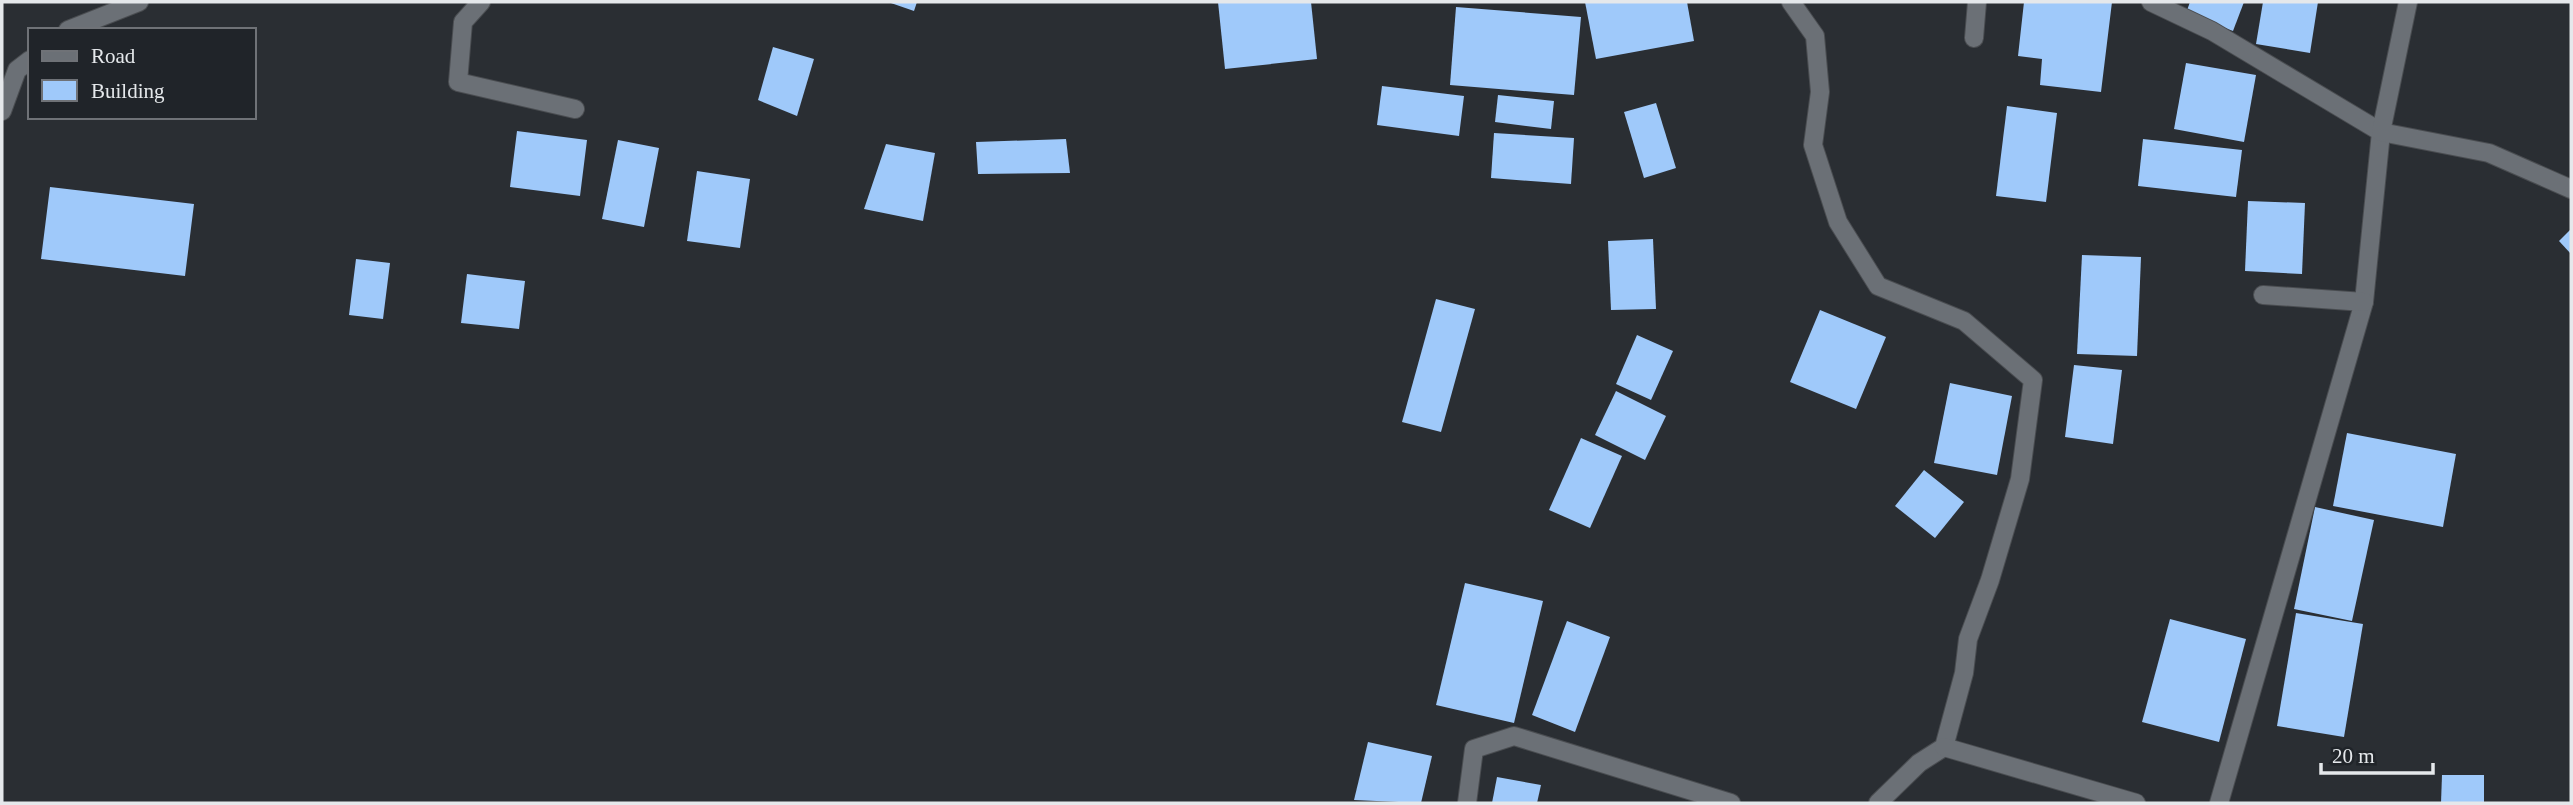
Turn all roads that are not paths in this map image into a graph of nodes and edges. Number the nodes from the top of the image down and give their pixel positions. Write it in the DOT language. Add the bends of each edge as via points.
graph roads {
  1 [pos="139,2"];
  2 [pos="481,2"];
  3 [pos="1791,2"];
  4 [pos="1977,2"];
  5 [pos="2151,2"];
  6 [pos="2407,2"];
  7 [pos="73,28"];
  8 [pos="1974,38"];
  9 [pos="28,62"];
  10 [pos="575,109"];
  11 [pos="2,111"];
  12 [pos="2381,132"];
  13 [pos="2571,189"];
  14 [pos="2263,295"];
  15 [pos="2364,302"];
  16 [pos="1944,747"];
  17 [pos="1467,803"];
  18 [pos="1731,803"];
  19 [pos="1878,803"];
  20 [pos="2136,803"];
  21 [pos="2219,803"];
  1 -- 7 [label="street"];
  2 -- 10 [label="street" via="463,22 458,82"];
  3 -- 16 [label="street" via="1815,36 1820,92 1813,145 1838,222 1878,286 1964,321 2034,380 2020,479 1968,639"];
  4 -- 8 [label="street"];
  5 -- 12 [label="street" via="2212,31"];
  6 -- 12 [label="street"];
  9 -- 11 [label="street" via="17,70"];
  12 -- 13 [label="street" via="2489,153"];
  12 -- 15 [label="street"];
  14 -- 15 [label="street"];
  15 -- 21 [label="street"];
  16 -- 19 [label="street" via="1919,763"];
  16 -- 20 [label="street"];
  17 -- 18 [label="street" via="1474,749 1514,736"];
}
